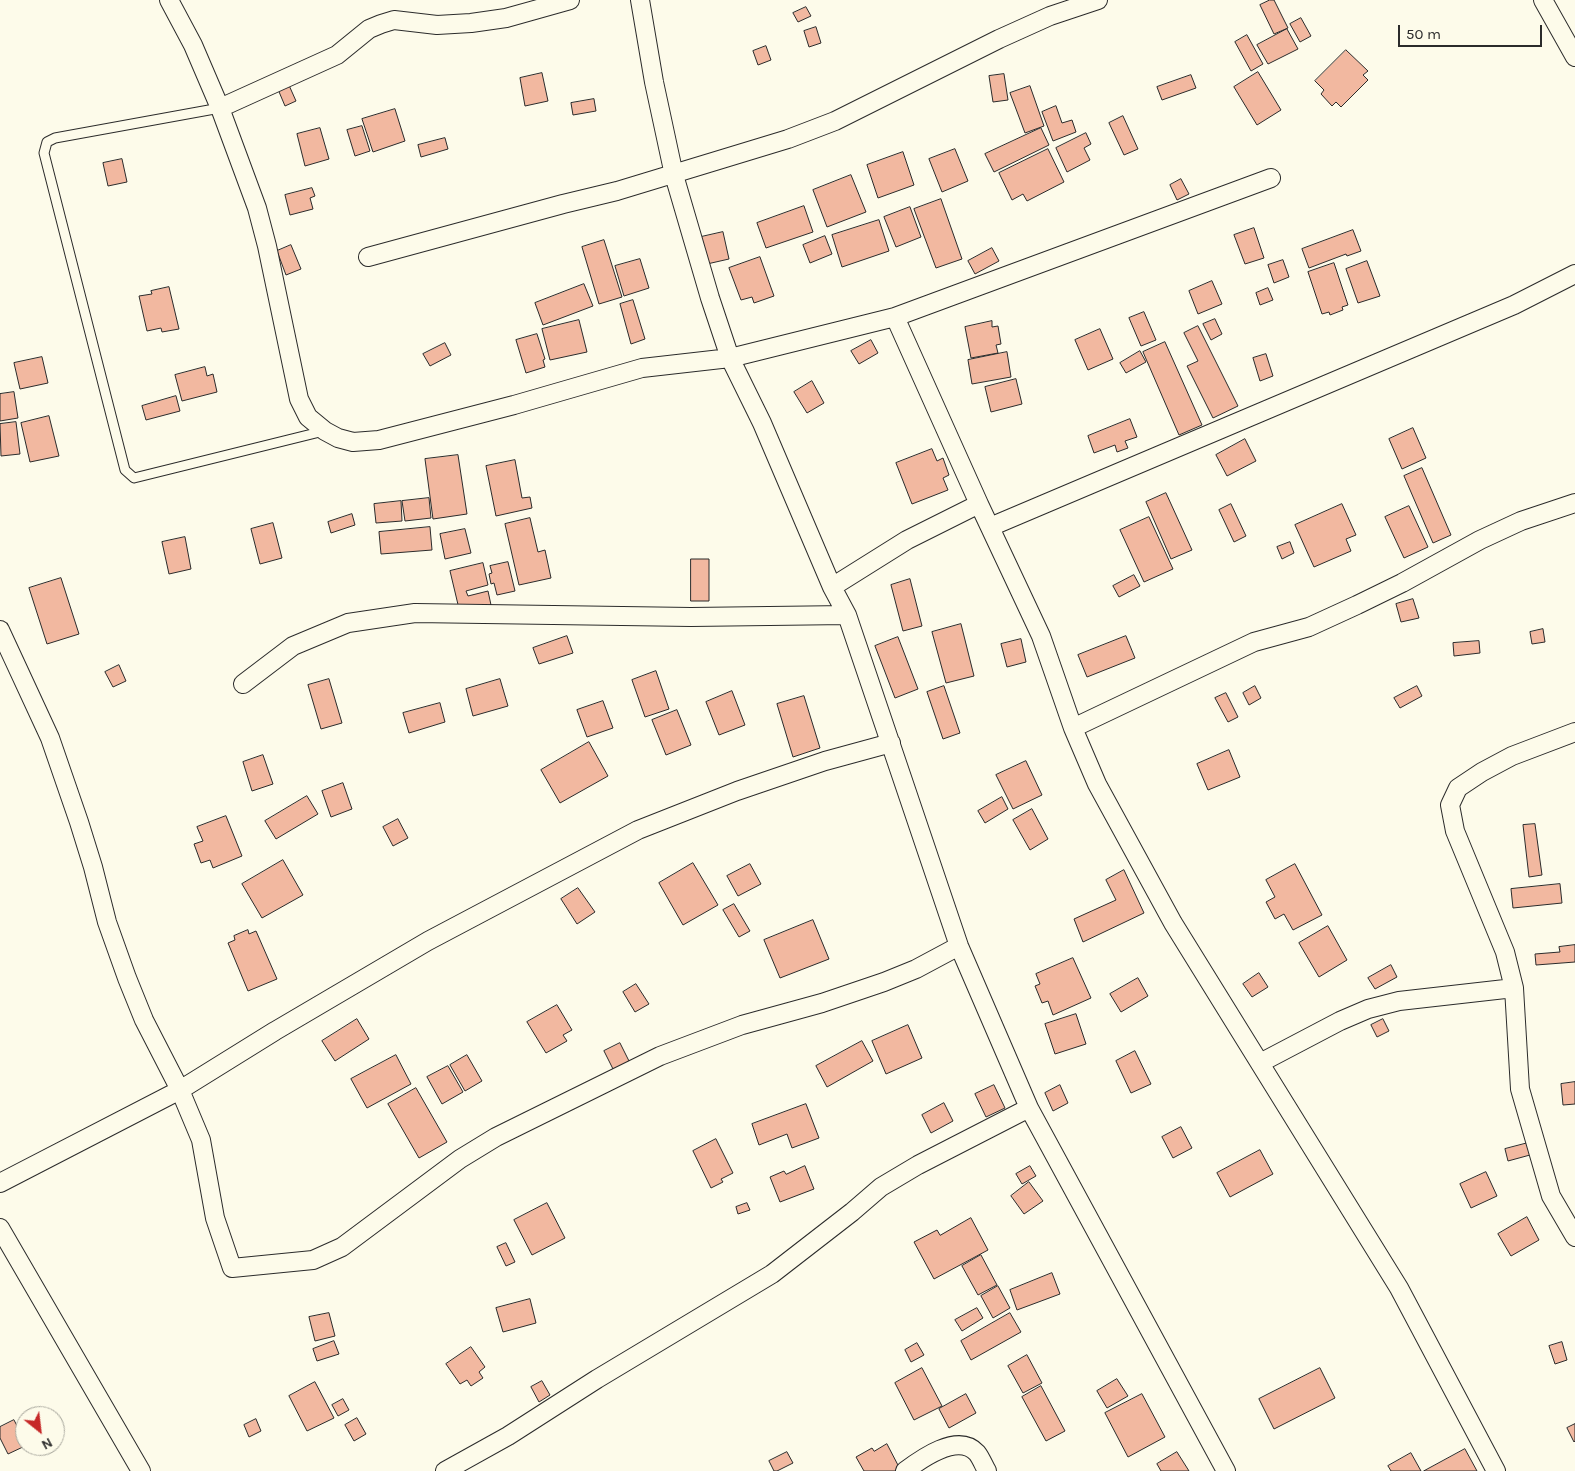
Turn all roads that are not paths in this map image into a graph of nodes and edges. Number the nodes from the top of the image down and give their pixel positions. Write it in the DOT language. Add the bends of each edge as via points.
graph roads {
  1 [pos="169,0"];
  2 [pos="570,0"];
  3 [pos="640,0"];
  4 [pos="1098,0"];
  5 [pos="1543,0"];
  6 [pos="1575,57"];
  7 [pos="220,108"];
  8 [pos="674,175"];
  9 [pos="1271,178"];
  10 [pos="368,257"];
  11 [pos="1575,274"];
  12 [pos="895,317"];
  13 [pos="730,358"];
  14 [pos="324,431"];
  15 [pos="1575,503"];
  16 [pos="979,504"];
  17 [pos="990,527"];
  18 [pos="832,587"];
  19 [pos="848,615"];
  20 [pos="0,630"];
  21 [pos="243,684"];
  22 [pos="1073,728"];
  23 [pos="1575,732"];
  24 [pos="892,743"];
  25 [pos="959,946"];
  26 [pos="1514,988"];
  27 [pos="1260,1063"];
  28 [pos="180,1090"];
  29 [pos="1029,1108"];
  30 [pos="0,1183"];
  31 [pos="0,1228"];
  32 [pos="1575,1237"];
  33 [pos="140,1471"];
  34 [pos="446,1471"];
  35 [pos="905,1471"];
  36 [pos="986,1471"];
  37 [pos="1226,1471"];
  38 [pos="1496,1471"];
  1 -- 7 [label="street" via="194,45"];
  2 -- 7 [label="street" via="506,18 471,23 436,25 394,20 381,24 369,29 337,55"];
  3 -- 8 [label="street"];
  4 -- 8 [label="street" via="1050,16 999,39 835,121"];
  5 -- 6 [label="street"];
  7 -- 14 [label="street" via="259,218 299,399 308,417"];
  7 -- 14 [label="lane" via="55,138 47,142 44,153 125,470 134,478"];
  8 -- 10 [label="street"];
  8 -- 13 [label="street"];
  9 -- 12 [label="street"];
  11 -- 17 [label="street" via="1514,305"];
  12 -- 13 [label="street"];
  12 -- 16 [label="street"];
  13 -- 14 [label="street" via="642,368 379,440 353,442"];
  13 -- 18 [label="street" via="762,423"];
  15 -- 22 [label="street" via="1521,521 1358,606 1309,627 1254,642"];
  16 -- 17 [label="street"];
  16 -- 18 [label="street" via="908,540"];
  17 -- 22 [label="street" via="1041,636"];
  18 -- 19 [label="street"];
  19 -- 21 [label="street" via="691,617 415,613 348,623 293,646"];
  19 -- 24 [label="street"];
  20 -- 28 [label="street" via="50,738 126,978"];
  22 -- 27 [label="street" via="1097,784 1173,922"];
  23 -- 26 [label="street" via="1512,756 1482,772 1458,788 1450,804 1455,831 1505,952"];
  24 -- 25 [label="street"];
  24 -- 28 [label="street" via="736,790 638,830 428,941"];
  25 -- 28 [label="street" via="884,982 742,1025 660,1056 496,1137 460,1159 342,1247 313,1260 232,1268 215,1218 201,1140"];
  25 -- 29 [label="street"];
  26 -- 27 [label="street" via="1399,1001 1368,1009"];
  26 -- 32 [label="street" via="1520,1089 1551,1196"];
  27 -- 38 [label="street" via="1399,1288"];
  28 -- 30 [label="street"];
  29 -- 34 [label="street" via="881,1187 772,1274"];
  29 -- 37 [label="street"];
  31 -- 33 [label="street"];
  35 -- 36 [label="street" via="948,1446 966,1446 977,1453"];
}
